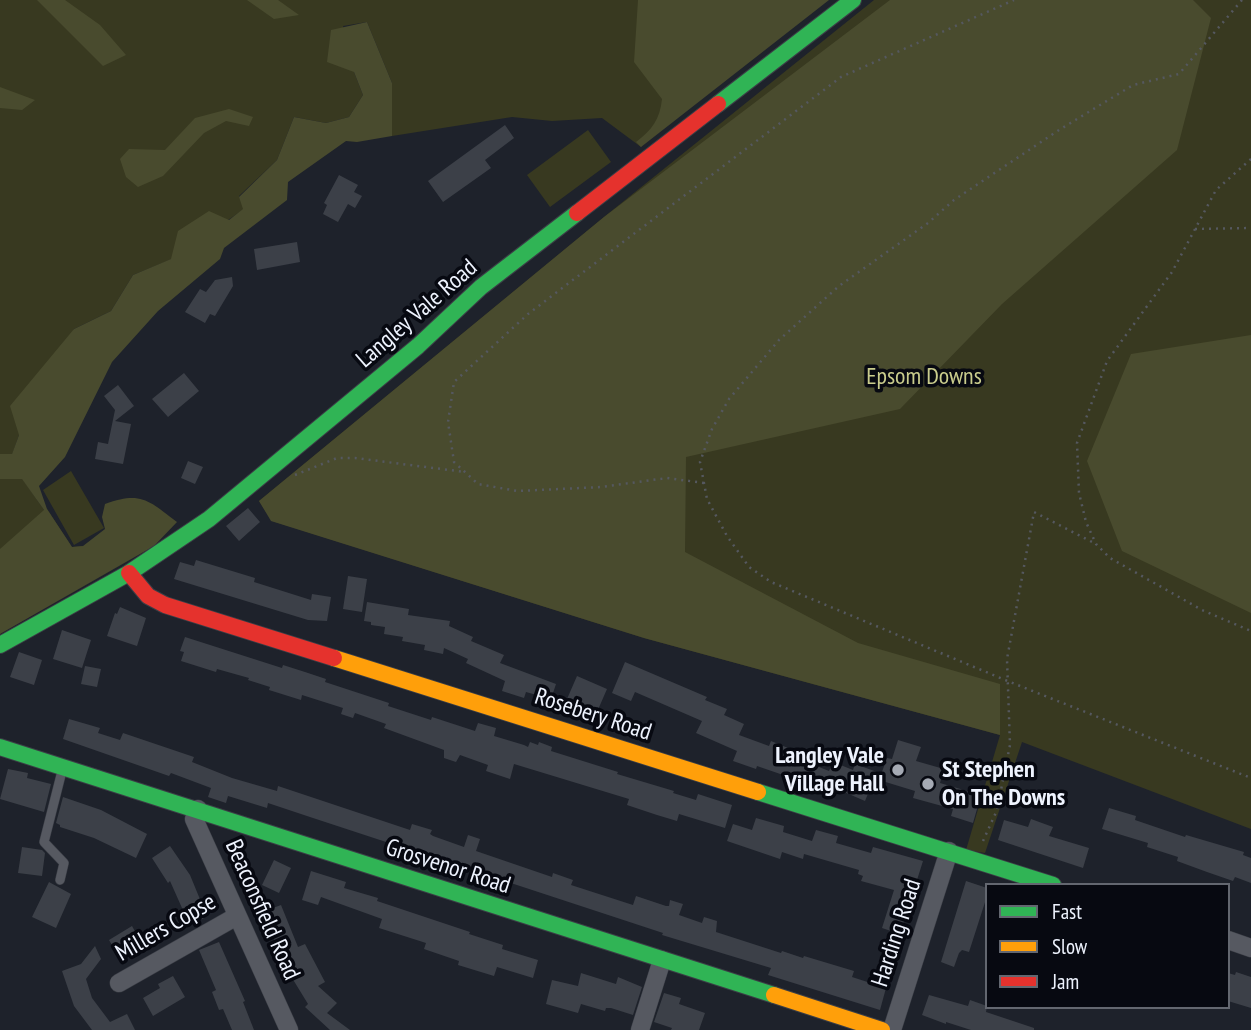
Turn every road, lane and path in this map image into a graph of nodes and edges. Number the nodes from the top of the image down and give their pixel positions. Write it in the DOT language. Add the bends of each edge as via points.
graph roads {
  1 [pos="853,0"];
  2 [pos="1014,0"];
  3 [pos="1242,0"];
  4 [pos="1251,159"];
  5 [pos="1251,228"];
  6 [pos="1195,229"];
  7 [pos="276,465"];
  8 [pos="465,472"];
  9 [pos="704,483"];
  10 [pos="1096,544"];
  11 [pos="129,573"];
  12 [pos="1251,631"];
  13 [pos="0,645"];
  14 [pos="1010,682"];
  15 [pos="0,747"];
  16 [pos="63,766"];
  17 [pos="1251,778"];
  18 [pos="198,809"];
  19 [pos="949,851"];
  20 [pos="974,860"];
  21 [pos="60,880"];
  22 [pos="1047,883"];
  23 [pos="237,916"];
  24 [pos="1230,941"];
  25 [pos="1251,947"];
  26 [pos="662,960"];
  27 [pos="120,983"];
  28 [pos="289,1030"];
  29 [pos="640,1030"];
  30 [pos="882,1030"];
  31 [pos="892,1030"];
  1 -- 7 [label="street, Langley Vale Road" via="481,287"];
  2 -- 8 [label="path" via="841,77 528,314 454,382 448,422 454,462"];
  3 -- 9 [label="path" via="1179,74 1133,85 1059,130 954,200 839,286 779,340 729,399 700,462"];
  4 -- 6 [label="path" via="1216,190"];
  5 -- 6 [label="path"];
  6 -- 10 [label="path" via="1172,272 1107,361 1077,443 1079,493"];
  7 -- 8 [label="path" via="287,477 346,458"];
  7 -- 11 [label="street, Langley Vale Road" via="185,537"];
  8 -- 9 [label="path" via="478,484 517,491 667,478"];
  9 -- 14 [label="path" via="706,499 727,536 749,567 771,582"];
  10 -- 12 [label="path" via="1110,558 1179,597"];
  10 -- 14 [label="path" via="1034,512 1007,659"];
  11 -- 13 [label="street, Langley Vale Road"];
  11 -- 19 [label="street, Rosebery Road" via="148,596 165,605"];
  14 -- 17 [label="path"];
  14 -- 20 [label="path" via="1010,745 997,810"];
  15 -- 16 [label="street, Grosvenor Road"];
  16 -- 18 [label="street, Grosvenor Road"];
  16 -- 21 [label="lane" via="44,842 64,863"];
  18 -- 23 [label="street, Beaconsfield Road" via="194,819"];
  18 -- 26 [label="street, Grosvenor Road"];
  19 -- 20 [label="street, Rosebery Road"];
  19 -- 31 [label="street, Harding Road"];
  20 -- 22 [label="street, Rosebery Road"];
  23 -- 27 [label="street, Millers Copse"];
  23 -- 28 [label="street, Beaconsfield Road"];
  24 -- 25 [label="street"];
  26 -- 29 [label="street"];
  26 -- 30 [label="street, Grosvenor Road"];
}
